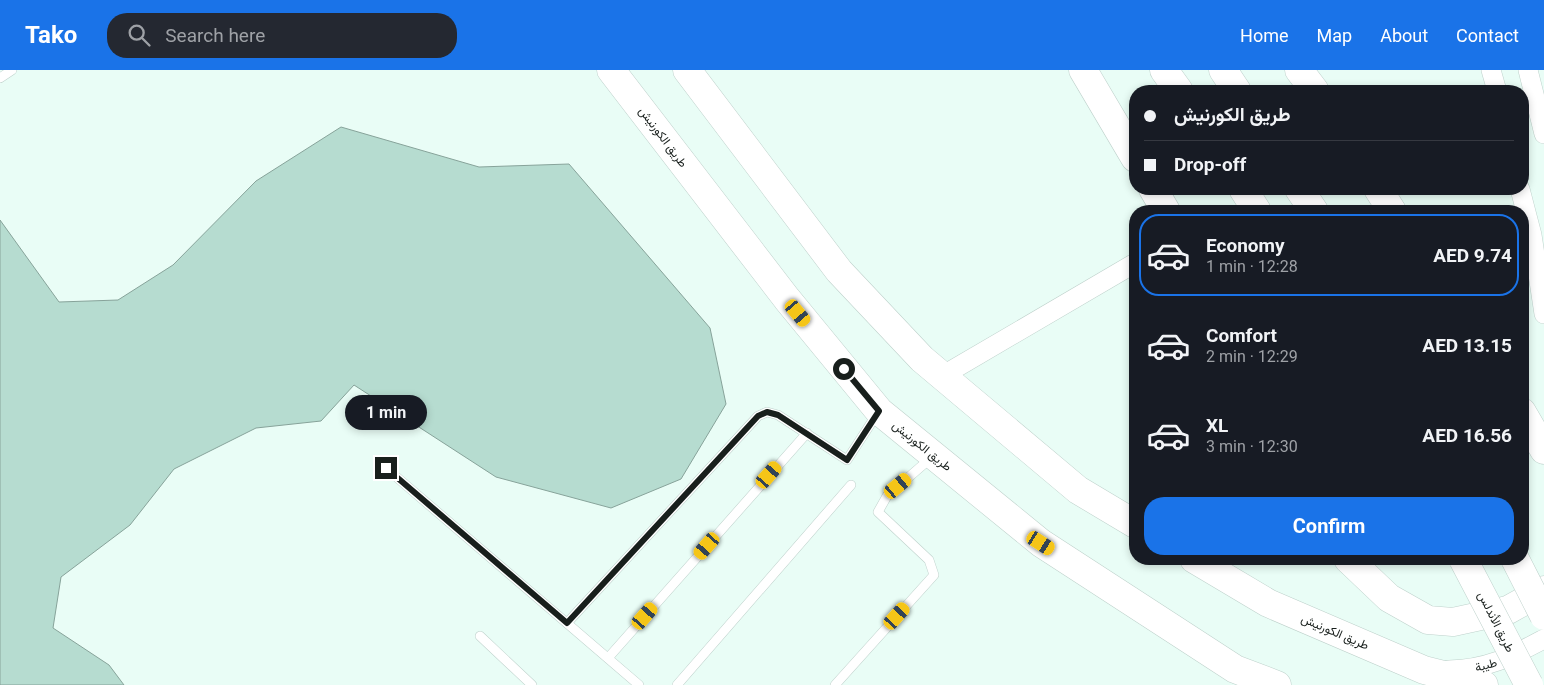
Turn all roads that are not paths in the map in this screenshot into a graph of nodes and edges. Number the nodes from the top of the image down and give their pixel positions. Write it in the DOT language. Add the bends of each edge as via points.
graph roads {
  1 [pos="12,70"];
  2 [pos="611,70"];
  3 [pos="688,70"];
  4 [pos="1083,70"];
  5 [pos="1164,70"];
  6 [pos="1223,70"];
  7 [pos="1298,70"];
  8 [pos="1492,70"];
  9 [pos="1528,70"];
  10 [pos="0,78"];
  11 [pos="1175,85"];
  12 [pos="1233,85"];
  13 [pos="1309,85"];
  14 [pos="1496,85"];
  15 [pos="1544,134"];
  16 [pos="1129,148"];
  17 [pos="1529,224"];
  18 [pos="1129,267"];
  19 [pos="1544,314"];
  20 [pos="942,376"];
  21 [pos="879,411"];
  22 [pos="1529,424"];
  23 [pos="806,433"];
  24 [pos="1544,450"];
  25 [pos="934,456"];
  26 [pos="386,468"];
  27 [pos="851,485"];
  28 [pos="1129,520"];
  29 [pos="1204,565"];
  30 [pos="1354,565"];
  31 [pos="1466,565"];
  32 [pos="1518,565"];
  33 [pos="1544,590"];
  34 [pos="1544,616"];
  35 [pos="567,623"];
  36 [pos="480,636"];
  37 [pos="1544,639"];
  38 [pos="608,658"];
  39 [pos="1424,670"];
  40 [pos="532,685"];
  41 [pos="639,685"];
  42 [pos="677,685"];
  43 [pos="835,685"];
  44 [pos="1277,685"];
  45 [pos="1484,685"];
  46 [pos="1528,685"];
  1 -- 10 [label="lane"];
  2 -- 21 [label="main road, طريق الكورنيش" via="787,299"];
  3 -- 20 [label="main road" via="839,271"];
  4 -- 16 [label="main road"];
  5 -- 11 [label="main road"];
  6 -- 12 [label="main road"];
  7 -- 13 [label="main road"];
  8 -- 14 [label="street"];
  9 -- 15 [label="street"];
  17 -- 19 [label="street"];
  18 -- 20 [label="street"];
  20 -- 28 [label="main road" via="1078,490"];
  21 -- 23 [label="lane" via="847,460"];
  21 -- 25 [label="main road, طريق الكورنيش"];
  22 -- 24 [label="main road"];
  23 -- 35 [label="lane" via="778,415 767,412 758,416"];
  23 -- 38 [label="lane"];
  25 -- 43 [label="lane" via="886,496 878,512 928,560 934,575"];
  25 -- 44 [label="main road, طريق الكورنيش" via="1041,543 1235,669"];
  26 -- 35 [label="lane"];
  27 -- 42 [label="lane"];
  29 -- 39 [label="main road, طريق الكورنيش" via="1268,603"];
  30 -- 33 [label="main road" via="1389,598 1428,620 1453,622 1508,610"];
  31 -- 46 [label="main road, طريق الأندلس, bridge"];
  32 -- 34 [label="main road, bridge"];
  35 -- 38 [label="lane"];
  36 -- 40 [label="lane"];
  37 -- 39 [label="street, طيبة" via="1500,662 1472,669"];
  38 -- 41 [label="lane"];
  39 -- 45 [label="main road, طريق الكورنيش"];
}
